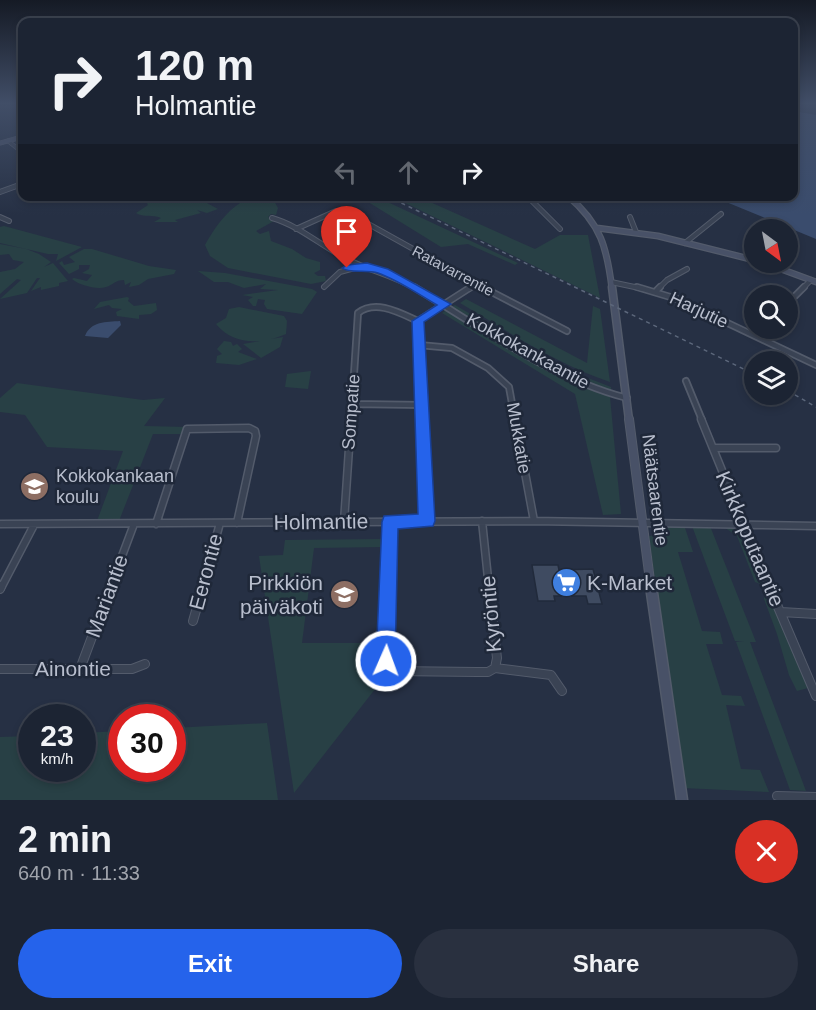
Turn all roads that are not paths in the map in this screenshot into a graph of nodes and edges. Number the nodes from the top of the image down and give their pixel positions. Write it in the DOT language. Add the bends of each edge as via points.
graph roads {
  1 [pos="8,141"];
  2 [pos="0,143"];
  3 [pos="18,149"];
  4 [pos="18,185"];
  5 [pos="0,192"];
  6 [pos="532,201"];
  7 [pos="573,201"];
  8 [pos="721,214"];
  9 [pos="0,217"];
  10 [pos="272,218"];
  11 [pos="630,218"];
  12 [pos="9,221"];
  13 [pos="597,228"];
  14 [pos="296,229"];
  15 [pos="560,229"];
  16 [pos="620,232"];
  17 [pos="636,232"];
  18 [pos="602,236"];
  19 [pos="685,243"];
  20 [pos="744,258"];
  21 [pos="367,266"];
  22 [pos="687,269"];
  23 [pos="792,273"];
  24 [pos="814,281"];
  25 [pos="611,282"];
  26 [pos="476,284"];
  27 [pos="324,287"];
  28 [pos="656,291"];
  29 [pos="798,294"];
  30 [pos="445,304"];
  31 [pos="418,321"];
  32 [pos="567,331"];
  33 [pos="419,345"];
  34 [pos="816,365"];
  35 [pos="686,381"];
  36 [pos="627,398"];
  37 [pos="352,404"];
  38 [pos="423,405"];
  39 [pos="777,447"];
  40 [pos="713,448"];
  41 [pos="427,521"];
  42 [pos="482,521"];
  43 [pos="534,521"];
  44 [pos="344,522"];
  45 [pos="390,522"];
  46 [pos="220,523"];
  47 [pos="237,523"];
  48 [pos="642,523"];
  49 [pos="0,524"];
  50 [pos="134,524"];
  51 [pos="156,524"];
  52 [pos="743,524"];
  53 [pos="34,525"];
  54 [pos="816,526"];
  55 [pos="0,589"];
  56 [pos="781,612"];
  57 [pos="816,614"];
  58 [pos="193,621"];
  59 [pos="145,664"];
  60 [pos="495,668"];
  61 [pos="0,669"];
  62 [pos="80,669"];
  63 [pos="562,691"];
  64 [pos="816,696"];
  65 [pos="777,796"];
  66 [pos="816,797"];
  67 [pos="682,800"];
  1 -- 2 [label="street"];
  1 -- 3 [label="street"];
  4 -- 5 [label="street"];
  6 -- 15 [label="street"];
  7 -- 13 [label="street, Näätsaarentie"];
  8 -- 19 [label="street"];
  9 -- 12 [label="street"];
  10 -- 14 [label="street, Kokkokankaantie"];
  11 -- 17 [label="street"];
  13 -- 16 [label="street"];
  13 -- 18 [label="street, Näätsaarentie"];
  14 -- 21 [label="street, Kokkokankaantie" via="346,259"];
  14 -- 26 [label="street, Ratavarrentie" via="340,210"];
  16 -- 17 [label="street"];
  16 -- 18 [label="street"];
  17 -- 19 [label="street"];
  18 -- 25 [label="street, Näätsaarentie"];
  19 -- 20 [label="street"];
  21 -- 27 [label="street" via="340,271"];
  21 -- 30 [label="street, Kokkokankaantie" via="391,274"];
  22 -- 28 [label="street"];
  23 -- 24 [label="street"];
  24 -- 29 [label="street"];
  25 -- 28 [label="street, Harjutie"];
  25 -- 36 [label="street, Näätsaarentie"];
  26 -- 30 [label="street"];
  26 -- 32 [label="street, Ratavarrentie"];
  28 -- 34 [label="street, Harjutie"];
  30 -- 31 [label="street"];
  30 -- 36 [label="street, Kokkokankaantie" via="560,374"];
  31 -- 33 [label="street"];
  31 -- 37 [label="street, Sompatie" via="376,306 358,313"];
  33 -- 38 [label="street"];
  33 -- 43 [label="street, Mukkatie" via="464,352 509,387"];
  35 -- 40 [label="street, Kirkkoputaantie"];
  36 -- 48 [label="street, Näätsaarentie"];
  37 -- 38 [label="street"];
  37 -- 44 [label="street, Sompatie"];
  38 -- 41 [label="street"];
  39 -- 40 [label="street"];
  40 -- 52 [label="street, Kirkkoputaantie"];
  41 -- 42 [label="street, Holmantie"];
  41 -- 45 [label="street, Holmantie"];
  42 -- 43 [label="street, Holmantie"];
  42 -- 60 [label="street, Kyröntie"];
  43 -- 48 [label="street, Holmantie"];
  44 -- 45 [label="street, Holmantie"];
  44 -- 47 [label="street, Holmantie"];
  45 -- 60 [label="street, Kyröntie" via="386,661 393,671 488,672"];
  46 -- 47 [label="street, Holmantie"];
  46 -- 51 [label="street, Holmantie"];
  46 -- 58 [label="street, Eerontie"];
  47 -- 51 [label="street" via="256,436 249,428 187,429"];
  48 -- 52 [label="street, Holmantie"];
  48 -- 67 [label="street, Näätsaarentie"];
  49 -- 53 [label="street, Holmantie"];
  50 -- 51 [label="street, Holmantie"];
  50 -- 53 [label="street, Holmantie"];
  50 -- 62 [label="street, Mariantie"];
  52 -- 54 [label="street, Holmantie"];
  52 -- 56 [label="street, Kirkkoputaantie"];
  53 -- 55 [label="street"];
  56 -- 57 [label="street"];
  56 -- 64 [label="street, Kirkkoputaantie"];
  59 -- 62 [label="street, Ainontie" via="132,669"];
  60 -- 63 [label="street" via="550,675"];
  61 -- 62 [label="street, Ainontie"];
  65 -- 66 [label="street"];
}
